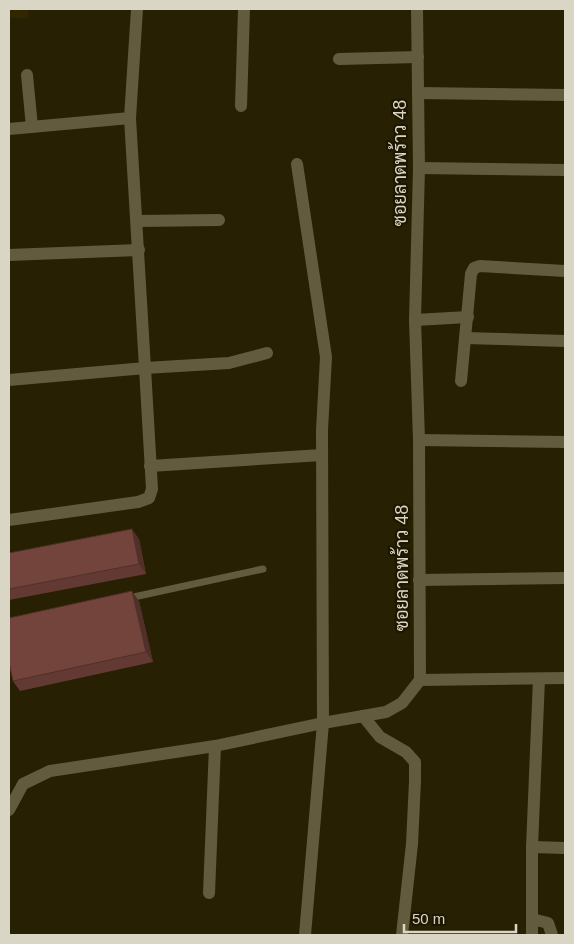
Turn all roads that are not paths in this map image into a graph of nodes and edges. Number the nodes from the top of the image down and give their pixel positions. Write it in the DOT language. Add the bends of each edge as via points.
graph roads {
  1 [pos="137,9"];
  2 [pos="244,9"];
  3 [pos="417,9"];
  4 [pos="418,57"];
  5 [pos="339,59"];
  6 [pos="27,75"];
  7 [pos="418,93"];
  8 [pos="565,95"];
  9 [pos="241,106"];
  10 [pos="130,118"];
  11 [pos="32,127"];
  12 [pos="9,129"];
  13 [pos="297,164"];
  14 [pos="418,168"];
  15 [pos="565,170"];
  16 [pos="219,220"];
  17 [pos="137,221"];
  18 [pos="139,250"];
  19 [pos="9,255"];
  20 [pos="565,271"];
  21 [pos="468,317"];
  22 [pos="414,320"];
  23 [pos="465,338"];
  24 [pos="565,341"];
  25 [pos="267,353"];
  26 [pos="145,368"];
  27 [pos="9,380"];
  28 [pos="461,381"];
  29 [pos="418,440"];
  30 [pos="565,442"];
  31 [pos="322,455"];
  32 [pos="150,466"];
  33 [pos="9,520"];
  34 [pos="263,570"];
  35 [pos="565,578"];
  36 [pos="419,580"];
  37 [pos="122,600"];
  38 [pos="565,678"];
  39 [pos="539,679"];
  40 [pos="420,680"];
  41 [pos="363,716"];
  42 [pos="324,723"];
  43 [pos="215,746"];
  44 [pos="9,810"];
  45 [pos="532,847"];
  46 [pos="565,848"];
  47 [pos="209,893"];
  48 [pos="532,919"];
  49 [pos="305,935"];
  50 [pos="402,935"];
  51 [pos="532,935"];
  52 [pos="552,935"];
  1 -- 10 [label="street"];
  2 -- 9 [label="street"];
  3 -- 4 [label="street, ซอยลาดพร้าว 48"];
  4 -- 5 [label="street"];
  4 -- 7 [label="street, ซอยลาดพร้าว 48"];
  6 -- 11 [label="street"];
  7 -- 8 [label="street"];
  7 -- 14 [label="street, ซอยลาดพร้าว 48"];
  10 -- 11 [label="street"];
  10 -- 17 [label="street"];
  11 -- 12 [label="street"];
  13 -- 31 [label="street" via="326,357"];
  14 -- 15 [label="street"];
  14 -- 22 [label="street, ซอยลาดพร้าว 48"];
  16 -- 17 [label="street"];
  17 -- 18 [label="street"];
  18 -- 19 [label="street"];
  18 -- 26 [label="street"];
  20 -- 21 [label="street" via="474,268"];
  21 -- 22 [label="street"];
  21 -- 23 [label="street"];
  22 -- 29 [label="street, ซอยลาดพร้าว 48"];
  23 -- 24 [label="street"];
  23 -- 28 [label="street"];
  25 -- 26 [label="street" via="229,363"];
  26 -- 27 [label="street"];
  26 -- 32 [label="street"];
  29 -- 30 [label="street"];
  29 -- 36 [label="street, ซอยลาดพร้าว 48"];
  31 -- 32 [label="street"];
  31 -- 42 [label="street"];
  32 -- 33 [label="street" via="152,489 148,498 138,502"];
  34 -- 37 [label="lane"];
  35 -- 36 [label="street"];
  36 -- 40 [label="street, ซอยลาดพร้าว 48"];
  38 -- 39 [label="street"];
  39 -- 40 [label="street"];
  39 -- 45 [label="street"];
  40 -- 41 [label="street" via="402,703 386,712"];
  41 -- 42 [label="street"];
  41 -- 50 [label="street" via="380,737 406,752 415,762 412,844"];
  42 -- 43 [label="street"];
  42 -- 49 [label="street"];
  43 -- 44 [label="street" via="50,771 23,784"];
  43 -- 47 [label="street"];
  45 -- 46 [label="street"];
  45 -- 48 [label="street"];
  48 -- 51 [label="street"];
  48 -- 52 [label="street" via="548,924"];
}
